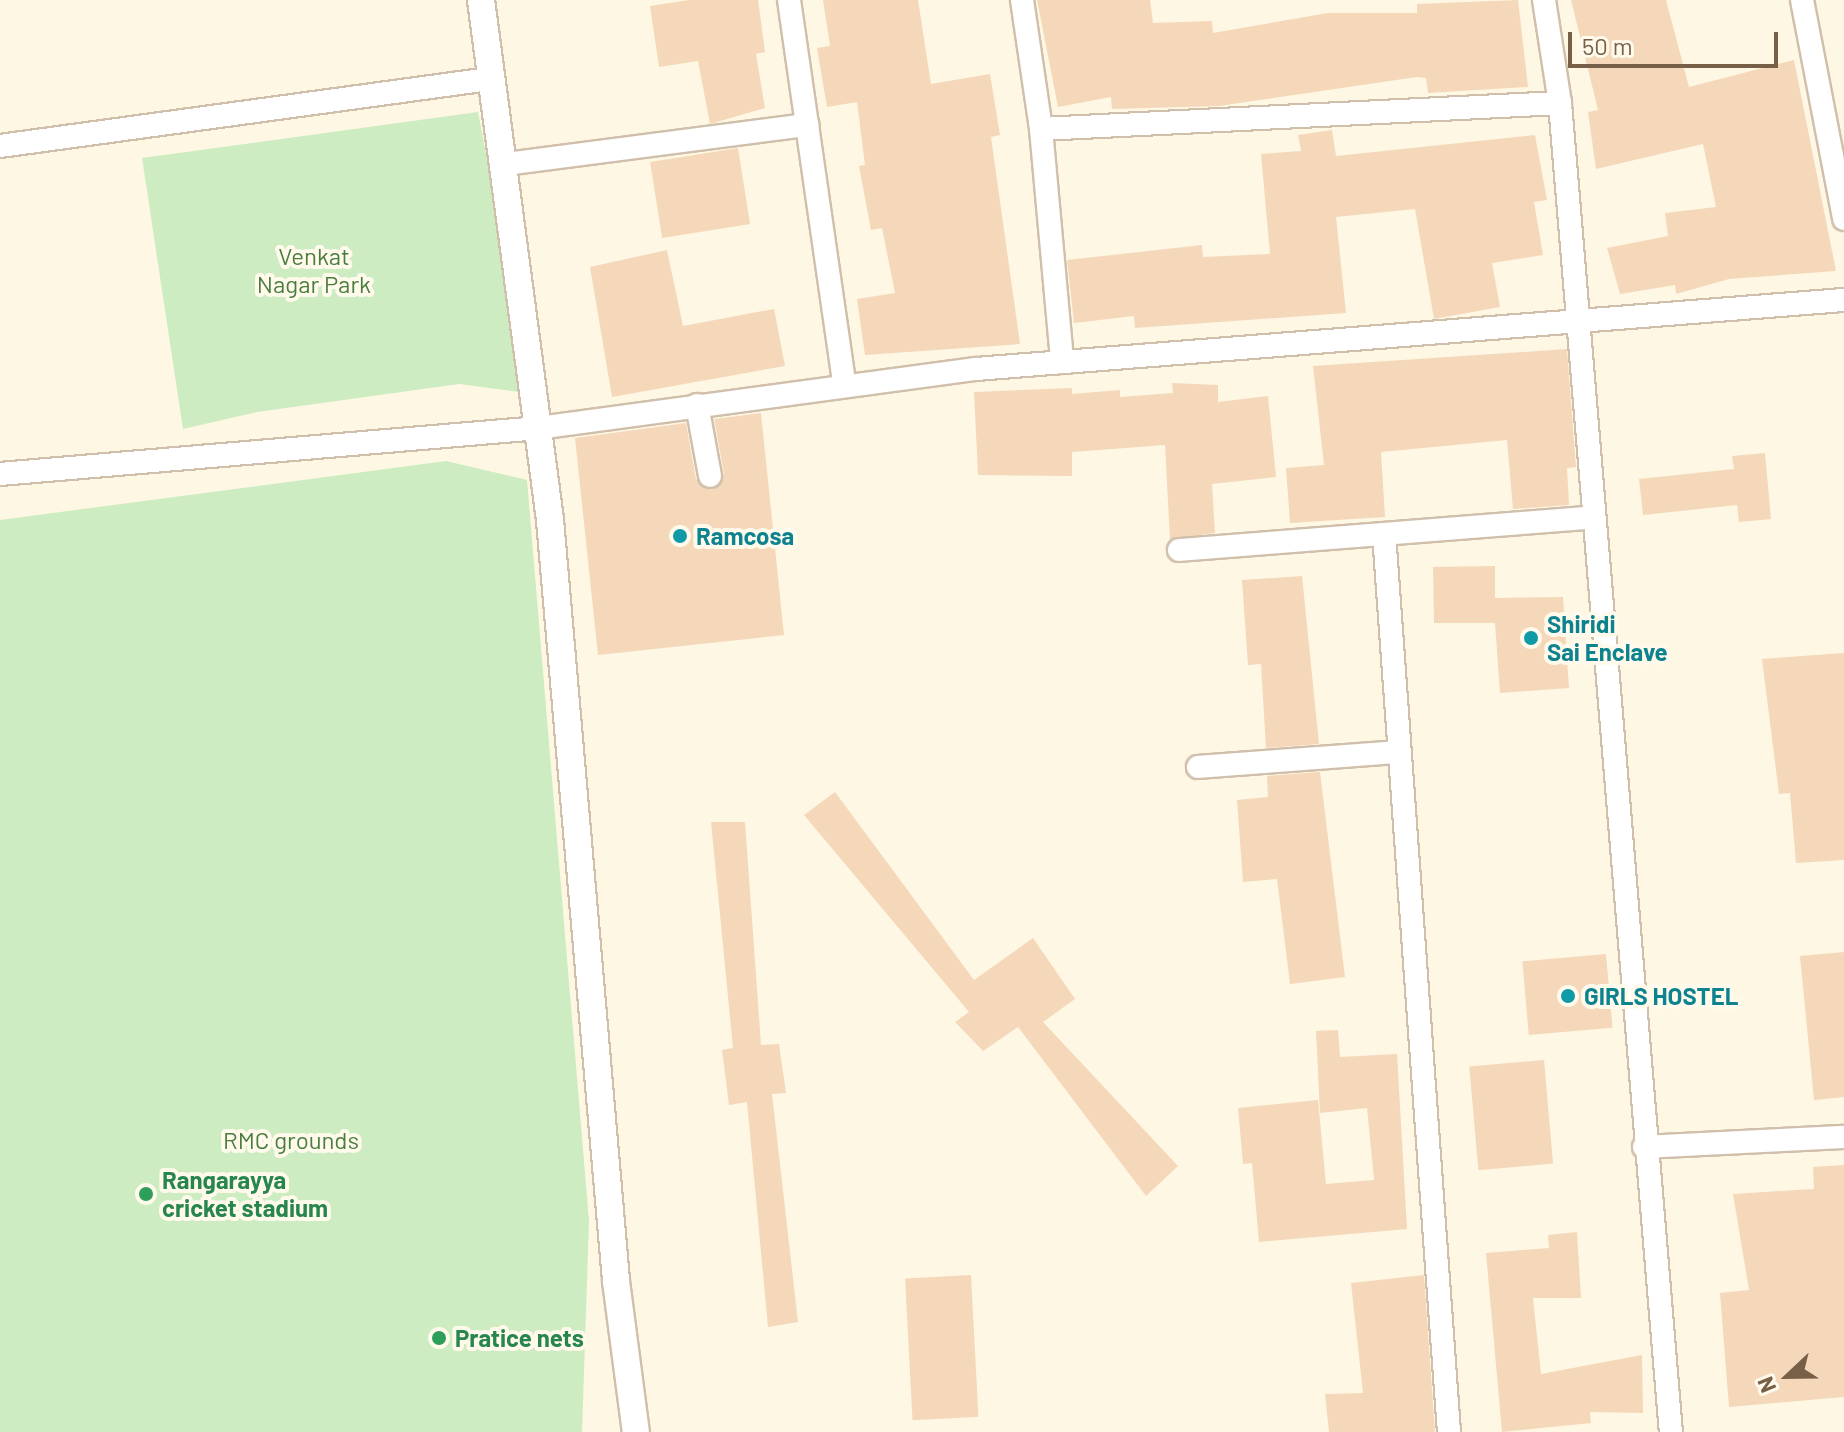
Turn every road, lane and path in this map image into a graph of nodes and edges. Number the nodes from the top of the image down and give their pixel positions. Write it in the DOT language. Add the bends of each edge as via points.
graph roads {
  1 [pos="481,0"];
  2 [pos="789,0"];
  3 [pos="1022,0"];
  4 [pos="1544,0"];
  5 [pos="1802,0"];
  6 [pos="492,79"];
  7 [pos="1560,103"];
  8 [pos="807,125"];
  9 [pos="1041,129"];
  10 [pos="0,146"];
  11 [pos="506,164"];
  12 [pos="1844,219"];
  13 [pos="1844,300"];
  14 [pos="1578,321"];
  15 [pos="1062,362"];
  16 [pos="844,384"];
  17 [pos="697,405"];
  18 [pos="539,428"];
  19 [pos="0,474"];
  20 [pos="710,476"];
  21 [pos="1594,517"];
  22 [pos="1384,534"];
  23 [pos="1179,550"];
  24 [pos="1398,752"];
  25 [pos="1198,767"];
  26 [pos="1844,1137"];
  27 [pos="1644,1147"];
  28 [pos="636,1432"];
  29 [pos="1449,1432"];
  30 [pos="1671,1432"];
  1 -- 6 [label="street"];
  2 -- 8 [label="street"];
  3 -- 9 [label="street"];
  4 -- 7 [label="street"];
  5 -- 12 [label="street"];
  6 -- 10 [label="street"];
  6 -- 11 [label="street"];
  7 -- 9 [label="street"];
  7 -- 14 [label="street"];
  8 -- 11 [label="street"];
  8 -- 16 [label="street"];
  9 -- 15 [label="street"];
  11 -- 18 [label="street"];
  13 -- 14 [label="street"];
  14 -- 15 [label="street"];
  14 -- 21 [label="street"];
  15 -- 16 [label="street"];
  16 -- 17 [label="street"];
  17 -- 18 [label="street"];
  17 -- 20 [label="street"];
  18 -- 19 [label="street"];
  18 -- 28 [label="street" via="616,1281"];
  21 -- 22 [label="street"];
  21 -- 27 [label="street"];
  22 -- 23 [label="street"];
  22 -- 24 [label="street"];
  24 -- 25 [label="street"];
  24 -- 29 [label="street"];
  26 -- 27 [label="street"];
  27 -- 30 [label="street"];
}
